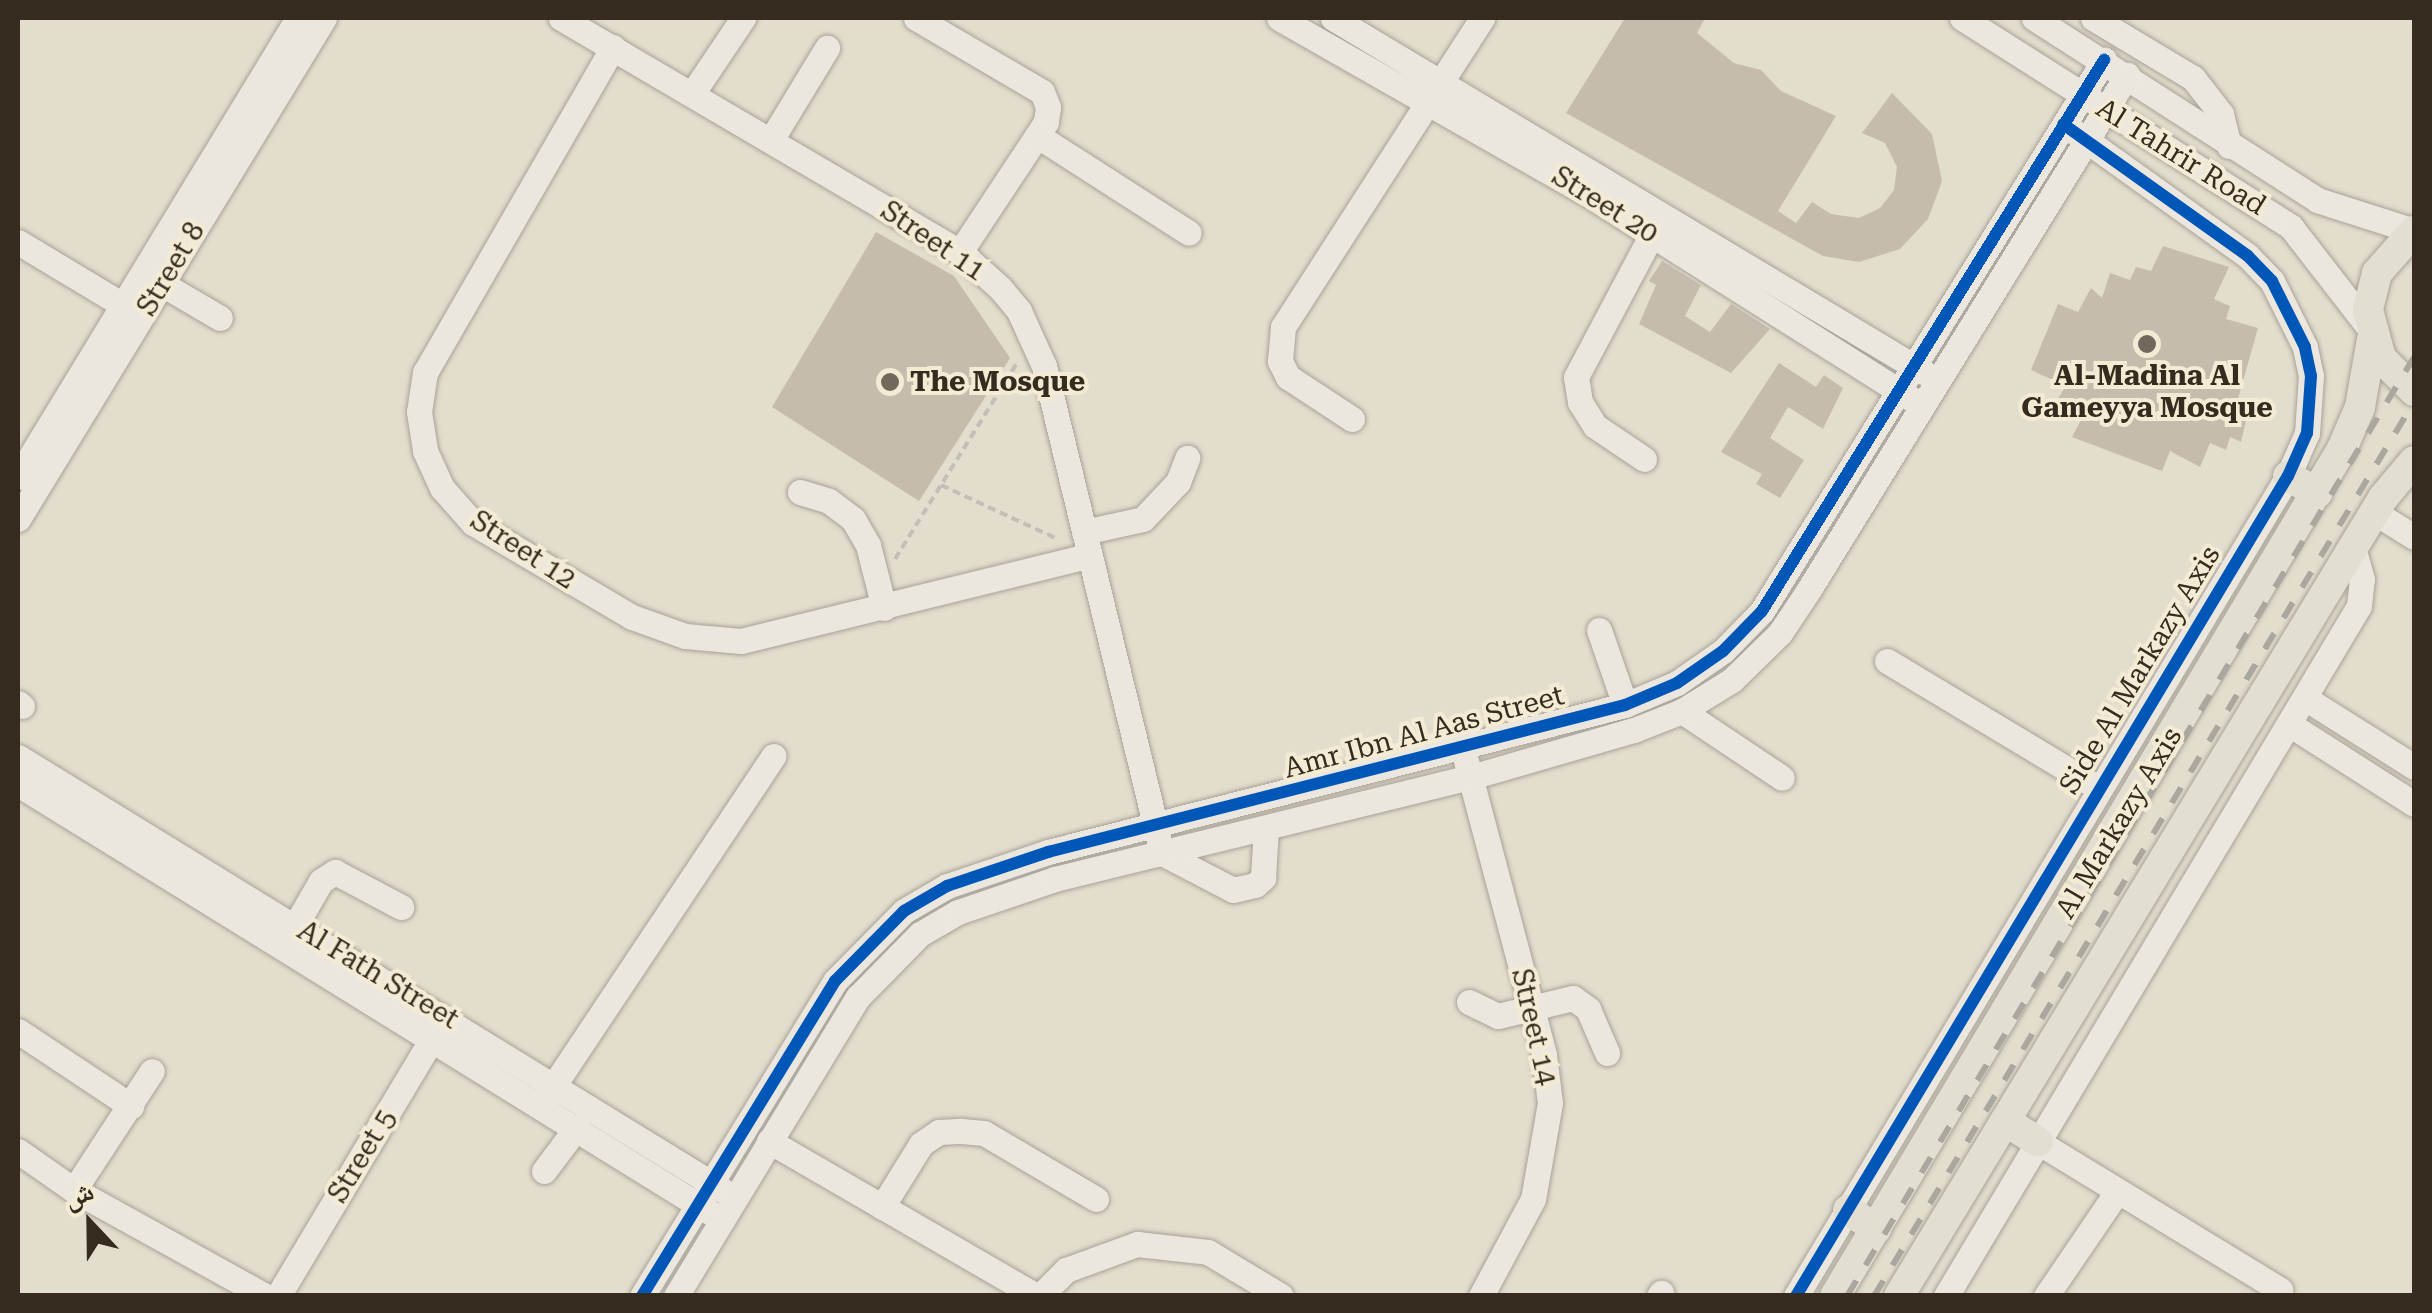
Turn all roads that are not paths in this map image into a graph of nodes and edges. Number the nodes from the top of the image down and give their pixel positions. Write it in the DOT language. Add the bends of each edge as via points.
graph roads {
  1 [pos="298,18"];
  2 [pos="324,18"];
  3 [pos="561,18"];
  4 [pos="742,18"];
  5 [pos="916,18"];
  6 [pos="1279,18"];
  7 [pos="1333,18"];
  8 [pos="1482,18"];
  9 [pos="1962,18"];
  10 [pos="2034,18"];
  11 [pos="2093,18"];
  12 [pos="613,47"];
  13 [pos="827,48"];
  14 [pos="2104,60"];
  15 [pos="2128,75"];
  16 [pos="1430,90"];
  17 [pos="692,94"];
  18 [pos="2080,96"];
  19 [pos="2105,110"];
  20 [pos="2063,124"];
  21 [pos="1038,136"];
  22 [pos="2086,138"];
  23 [pos="771,140"];
  24 [pos="2228,146"];
  25 [pos="2414,231"];
  26 [pos="1188,234"];
  27 [pos="1652,234"];
  28 [pos="18,242"];
  29 [pos="960,252"];
  30 [pos="162,284"];
  31 [pos="133,311"];
  32 [pos="220,318"];
  33 [pos="2371,334"];
  34 [pos="1913,366"];
  35 [pos="1938,381"];
  36 [pos="1898,391"];
  37 [pos="2414,391"];
  38 [pos="1922,406"];
  39 [pos="1352,419"];
  40 [pos="1187,458"];
  41 [pos="1644,459"];
  42 [pos="2414,460"];
  43 [pos="2288,476"];
  44 [pos="18,477"];
  45 [pos="800,492"];
  46 [pos="2317,492"];
  47 [pos="2393,499"];
  48 [pos="18,519"];
  49 [pos="2414,537"];
  50 [pos="1087,543"];
  51 [pos="2353,547"];
  52 [pos="881,597"];
  53 [pos="1599,630"];
  54 [pos="1887,661"];
  55 [pos="2305,698"];
  56 [pos="1626,704"];
  57 [pos="1682,712"];
  58 [pos="2289,724"];
  59 [pos="1463,750"];
  60 [pos="774,756"];
  61 [pos="18,757"];
  62 [pos="2414,767"];
  63 [pos="1470,778"];
  64 [pos="1782,778"];
  65 [pos="18,784"];
  66 [pos="2097,787"];
  67 [pos="2414,804"];
  68 [pos="1155,826"];
  69 [pos="1266,828"];
  70 [pos="1162,853"];
  71 [pos="401,907"];
  72 [pos="296,926"];
  73 [pos="1469,1002"];
  74 [pos="1532,1008"];
  75 [pos="440,1026"];
  76 [pos="18,1032"];
  77 [pos="1606,1053"];
  78 [pos="152,1071"];
  79 [pos="547,1094"];
  80 [pos="131,1106"];
  81 [pos="2005,1121"];
  82 [pos="577,1127"];
  83 [pos="769,1142"];
  84 [pos="2038,1142"];
  85 [pos="18,1151"];
  86 [pos="544,1171"];
  87 [pos="74,1190"];
  88 [pos="2118,1192"];
  89 [pos="704,1194"];
  90 [pos="1096,1198"];
  91 [pos="882,1207"];
  92 [pos="728,1209"];
  93 [pos="1848,1210"];
  94 [pos="1876,1229"];
  95 [pos="2280,1290"];
  96 [pos="265,1296"];
  97 [pos="278,1296"];
  98 [pos="642,1296"];
  99 [pos="676,1296"];
  100 [pos="1038,1296"];
  101 [pos="1281,1296"];
  102 [pos="1481,1296"];
  103 [pos="1796,1296"];
  104 [pos="1835,1296"];
  105 [pos="1899,1296"];
  106 [pos="1946,1296"];
  107 [pos="2046,1296"];
  1 -- 31 [label="street, Street 8"];
  2 -- 30 [label="street, Street 8"];
  3 -- 12 [label="street, Street 11"];
  4 -- 17 [label="street"];
  5 -- 21 [label="street" via="1042,92 1048,106"];
  6 -- 16 [label="street, Street 20"];
  7 -- 16 [label="street, Street 20"];
  8 -- 16 [label="street"];
  9 -- 18 [label="street, Al Tahrir Road"];
  10 -- 14 [label="street, Al Tahrir Road"];
  11 -- 24 [label="street" via="2192,78 2222,114"];
  12 -- 17 [label="street, Street 11"];
  12 -- 52 [label="street, Street 12" via="425,372 421,425 442,488 473,523 632,618 685,636 741,640"];
  13 -- 23 [label="street"];
  14 -- 15 [label="street, Al Tahrir Road"];
  14 -- 18 [label="street, Amr Ibn Al Aas Street"];
  15 -- 19 [label="street, Amr Ibn Al Aas Street"];
  15 -- 24 [label="street, Al Tahrir Road"];
  16 -- 27 [label="street, Street 20"];
  16 -- 34 [label="street, Street 20"];
  16 -- 39 [label="street" via="1278,344 1288,377"];
  17 -- 23 [label="street, Street 11"];
  18 -- 19 [label="street, Al Tahrir Road"];
  18 -- 20 [label="street, Amr Ibn Al Aas Street"];
  19 -- 22 [label="street, Amr Ibn Al Aas Street"];
  19 -- 33 [label="street, Al Tahrir Road" via="2291,227"];
  20 -- 22 [label="street, Side Al Markazy Axis"];
  20 -- 34 [label="street, Amr Ibn Al Aas Street"];
  21 -- 26 [label="street"];
  21 -- 29 [label="street"];
  22 -- 35 [label="street, Amr Ibn Al Aas Street"];
  22 -- 43 [label="street, Side Al Markazy Axis" via="2248,256 2282,298 2311,376 2307,433"];
  23 -- 29 [label="street, Street 11"];
  24 -- 25 [label="street, Al Tahrir Road" via="2317,200"];
  25 -- 33 [label="main road, Al Markazy Axis" via="2376,273"];
  27 -- 36 [label="street, Street 20"];
  27 -- 41 [label="street" via="1576,377 1580,402 1595,426"];
  28 -- 31 [label="street"];
  29 -- 50 [label="street, Street 11" via="1000,288 1033,338"];
  30 -- 31 [label="street, Street 8"];
  30 -- 32 [label="street"];
  31 -- 44 [label="street, Street 8"];
  31 -- 48 [label="street, Street 8"];
  33 -- 37 [label="main road" via="2394,374"];
  33 -- 46 [label="main road, Al Markazy Axis" via="2360,407"];
  34 -- 35 [label="street, Street 20"];
  34 -- 36 [label="street, Amr Ibn Al Aas Street"];
  35 -- 38 [label="street, Amr Ibn Al Aas Street"];
  36 -- 38 [label="street, Street 20"];
  36 -- 56 [label="street, Amr Ibn Al Aas Street" via="1762,611 1723,651 1677,682"];
  38 -- 57 [label="street, Amr Ibn Al Aas Street" via="1780,633 1732,680"];
  40 -- 50 [label="street, Street 12" via="1170,492 1143,519"];
  42 -- 47 [label="main road, Al Markazy Axis"];
  43 -- 46 [label="main road"];
  43 -- 66 [label="street, Side Al Markazy Axis"];
  45 -- 52 [label="street" via="829,500 853,519 868,545"];
  46 -- 94 [label="main road, Al Markazy Axis"];
  47 -- 49 [label="street"];
  47 -- 51 [label="main road, Al Markazy Axis"];
  50 -- 52 [label="street, Street 12"];
  50 -- 68 [label="street, Street 11"];
  51 -- 55 [label="street" via="2362,579 2360,606"];
  51 -- 81 [label="main road, Al Markazy Axis"];
  53 -- 56 [label="street"];
  54 -- 66 [label="street"];
  55 -- 58 [label="street"];
  55 -- 62 [label="street"];
  56 -- 59 [label="street, Amr Ibn Al Aas Street"];
  57 -- 63 [label="street, Amr Ibn Al Aas Street"];
  57 -- 64 [label="street"];
  58 -- 67 [label="street"];
  58 -- 84 [label="street"];
  59 -- 63 [label="street, Street 14"];
  59 -- 68 [label="street, Amr Ibn Al Aas Street"];
  60 -- 79 [label="street"];
  61 -- 72 [label="street, Al Fath Street"];
  63 -- 69 [label="street, Amr Ibn Al Aas Street"];
  63 -- 74 [label="street, Street 14"];
  65 -- 75 [label="street, Al Fath Street"];
  66 -- 93 [label="street, Side Al Markazy Axis"];
  68 -- 70 [label="street, Street 11"];
  68 -- 89 [label="street, Amr Ibn Al Aas Street" via="994,868 904,911 835,980"];
  69 -- 70 [label="street, Amr Ibn Al Aas Street"];
  69 -- 70 [label="street" via="1262,878 1254,886 1225,887"];
  70 -- 83 [label="street, Amr Ibn Al Aas Street" via="1002,895 920,934 858,998"];
  71 -- 72 [label="street" via="335,872 321,881"];
  72 -- 75 [label="street, Al Fath Street"];
  73 -- 74 [label="street" via="1498,1016"];
  74 -- 77 [label="street" via="1573,998 1582,1002"];
  74 -- 102 [label="street, Street 14" via="1550,1103 1546,1152 1533,1199"];
  75 -- 79 [label="street, Al Fath Street"];
  75 -- 97 [label="street, Street 5"];
  76 -- 80 [label="street"];
  78 -- 80 [label="street"];
  79 -- 82 [label="street, Al Fath Street"];
  79 -- 89 [label="street, Al Fath Street"];
  80 -- 87 [label="street"];
  81 -- 84 [label="main road"];
  81 -- 105 [label="main road, Al Markazy Axis"];
  82 -- 86 [label="street"];
  82 -- 89 [label="street, Al Fath Street"];
  83 -- 91 [label="street"];
  83 -- 92 [label="street, Amr Ibn Al Aas Street"];
  84 -- 88 [label="street"];
  84 -- 106 [label="street"];
  85 -- 87 [label="street"];
  87 -- 96 [label="street"];
  88 -- 95 [label="street"];
  88 -- 107 [label="street"];
  89 -- 92 [label="street, Al Fath Street"];
  89 -- 98 [label="street, Amr Ibn Al Aas Street"];
  90 -- 91 [label="street" via="984,1132 960,1130 939,1132 921,1144"];
  91 -- 100 [label="street"];
  92 -- 99 [label="street, Amr Ibn Al Aas Street"];
  93 -- 94 [label="main road"];
  93 -- 103 [label="street, Side Al Markazy Axis"];
  94 -- 104 [label="main road, Al Markazy Axis"];
  100 -- 101 [label="street" via="1066,1270 1136,1244 1208,1252"];
}
